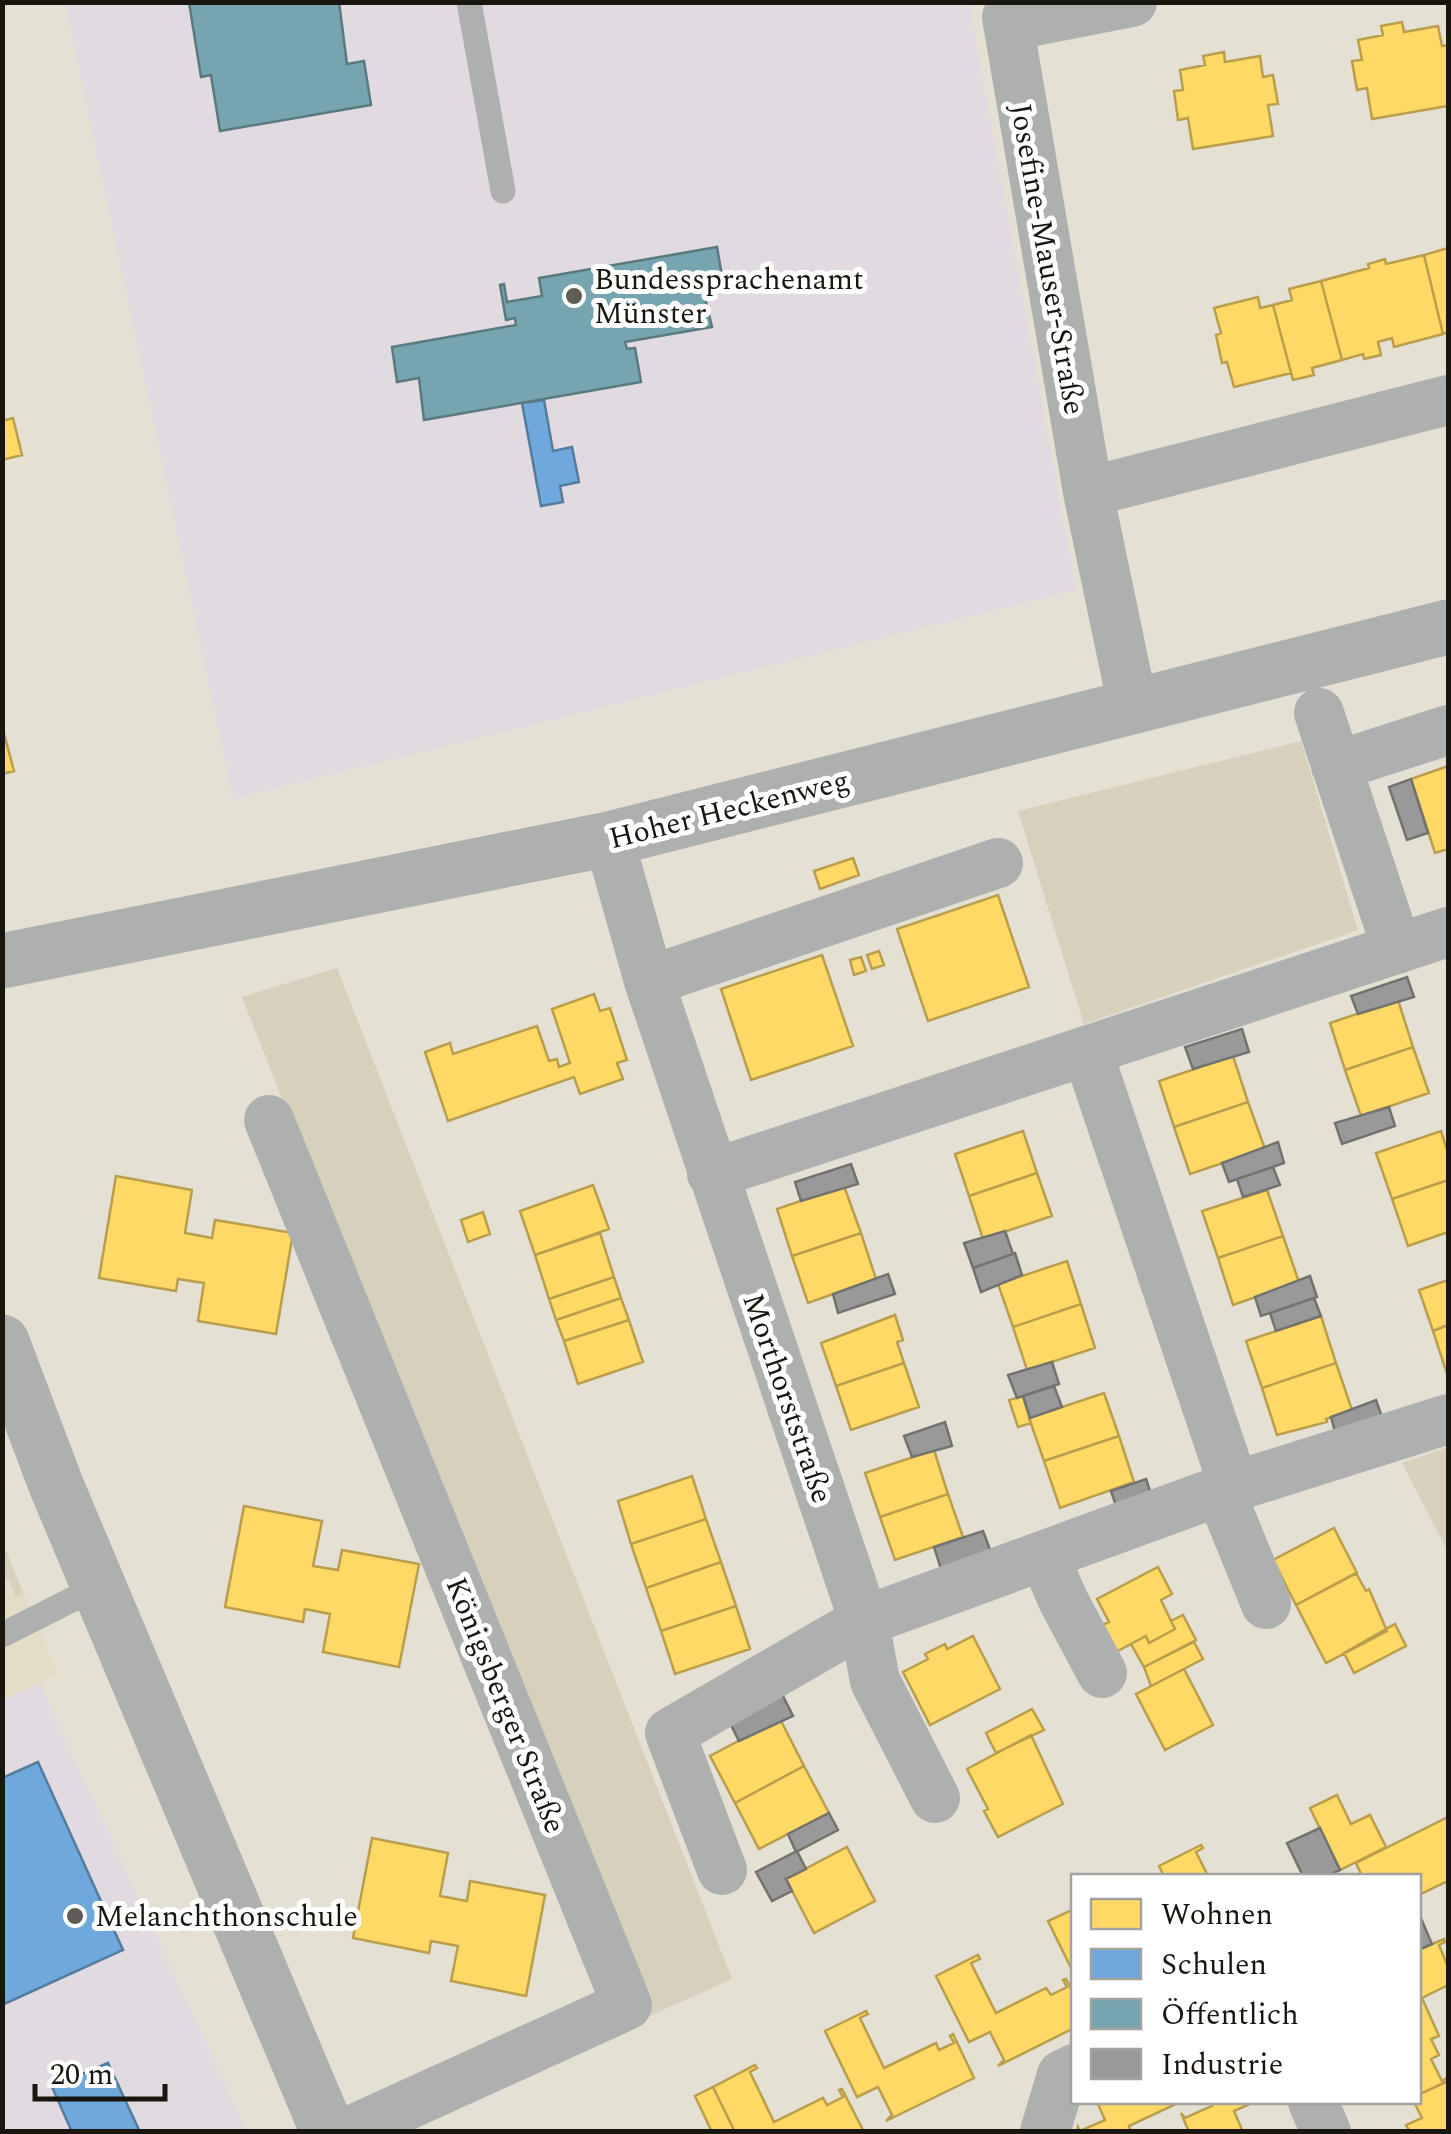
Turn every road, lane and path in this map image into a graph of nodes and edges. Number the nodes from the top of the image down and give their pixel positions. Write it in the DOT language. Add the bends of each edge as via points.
graph roads {
  1 [pos="469,2"];
  2 [pos="1132,2"];
  3 [pos="1012,14"];
  4 [pos="503,190"];
  5 [pos="1448,400"];
  6 [pos="1088,492"];
  7 [pos="1448,627"];
  8 [pos="1133,707"];
  9 [pos="1318,714"];
  10 [pos="1448,730"];
  11 [pos="1336,766"];
  12 [pos="609,839"];
  13 [pos="998,863"];
  14 [pos="1448,932"];
  15 [pos="1397,949"];
  16 [pos="2,962"];
  17 [pos="649,982"];
  18 [pos="1088,1053"];
  19 [pos="270,1120"];
  20 [pos="712,1174"];
  21 [pos="2,1342"];
  22 [pos="1448,1418"];
  23 [pos="1227,1489"];
  24 [pos="1044,1556"];
  25 [pos="99,1586"];
  26 [pos="1266,1604"];
  27 [pos="864,1621"];
  28 [pos="2,1635"];
  29 [pos="1102,1673"];
  30 [pos="935,1798"];
  31 [pos="722,1870"];
  32 [pos="1071,2070"];
  33 [pos="1313,2104"];
  34 [pos="328,2132"];
  35 [pos="348,2132"];
  36 [pos="1045,2132"];
  37 [pos="1326,2132"];
  1 -- 4 [label="lane"];
  2 -- 3 [label="street, Josefine-Mauser-Straße"];
  3 -- 6 [label="street, Josefine-Mauser-Straße"];
  5 -- 6 [label="street"];
  6 -- 8 [label="street, Josefine-Mauser-Straße"];
  7 -- 8 [label="street, Hoher Heckenweg"];
  8 -- 12 [label="street, Hoher Heckenweg"];
  9 -- 11 [label="street"];
  10 -- 11 [label="street"];
  11 -- 15 [label="street"];
  12 -- 16 [label="street, Hoher Heckenweg"];
  12 -- 17 [label="street, Morthorststraße"];
  13 -- 17 [label="street"];
  14 -- 15 [label="street"];
  15 -- 18 [label="street"];
  17 -- 20 [label="street, Morthorststraße"];
  18 -- 20 [label="street"];
  18 -- 23 [label="street"];
  19 -- 35 [label="street, Königsberger Straße" via="628,2005"];
  20 -- 27 [label="street, Morthorststraße"];
  21 -- 25 [label="street"];
  22 -- 23 [label="street"];
  23 -- 24 [label="street"];
  23 -- 26 [label="street"];
  24 -- 27 [label="street"];
  24 -- 29 [label="street"];
  25 -- 28 [label="lane"];
  25 -- 34 [label="street"];
  27 -- 30 [label="street, Morthorststraße" via="875,1680"];
  27 -- 31 [label="street" via="670,1733"];
  32 -- 36 [label="street" via="1062,2075"];
  33 -- 37 [label="street"];
}
